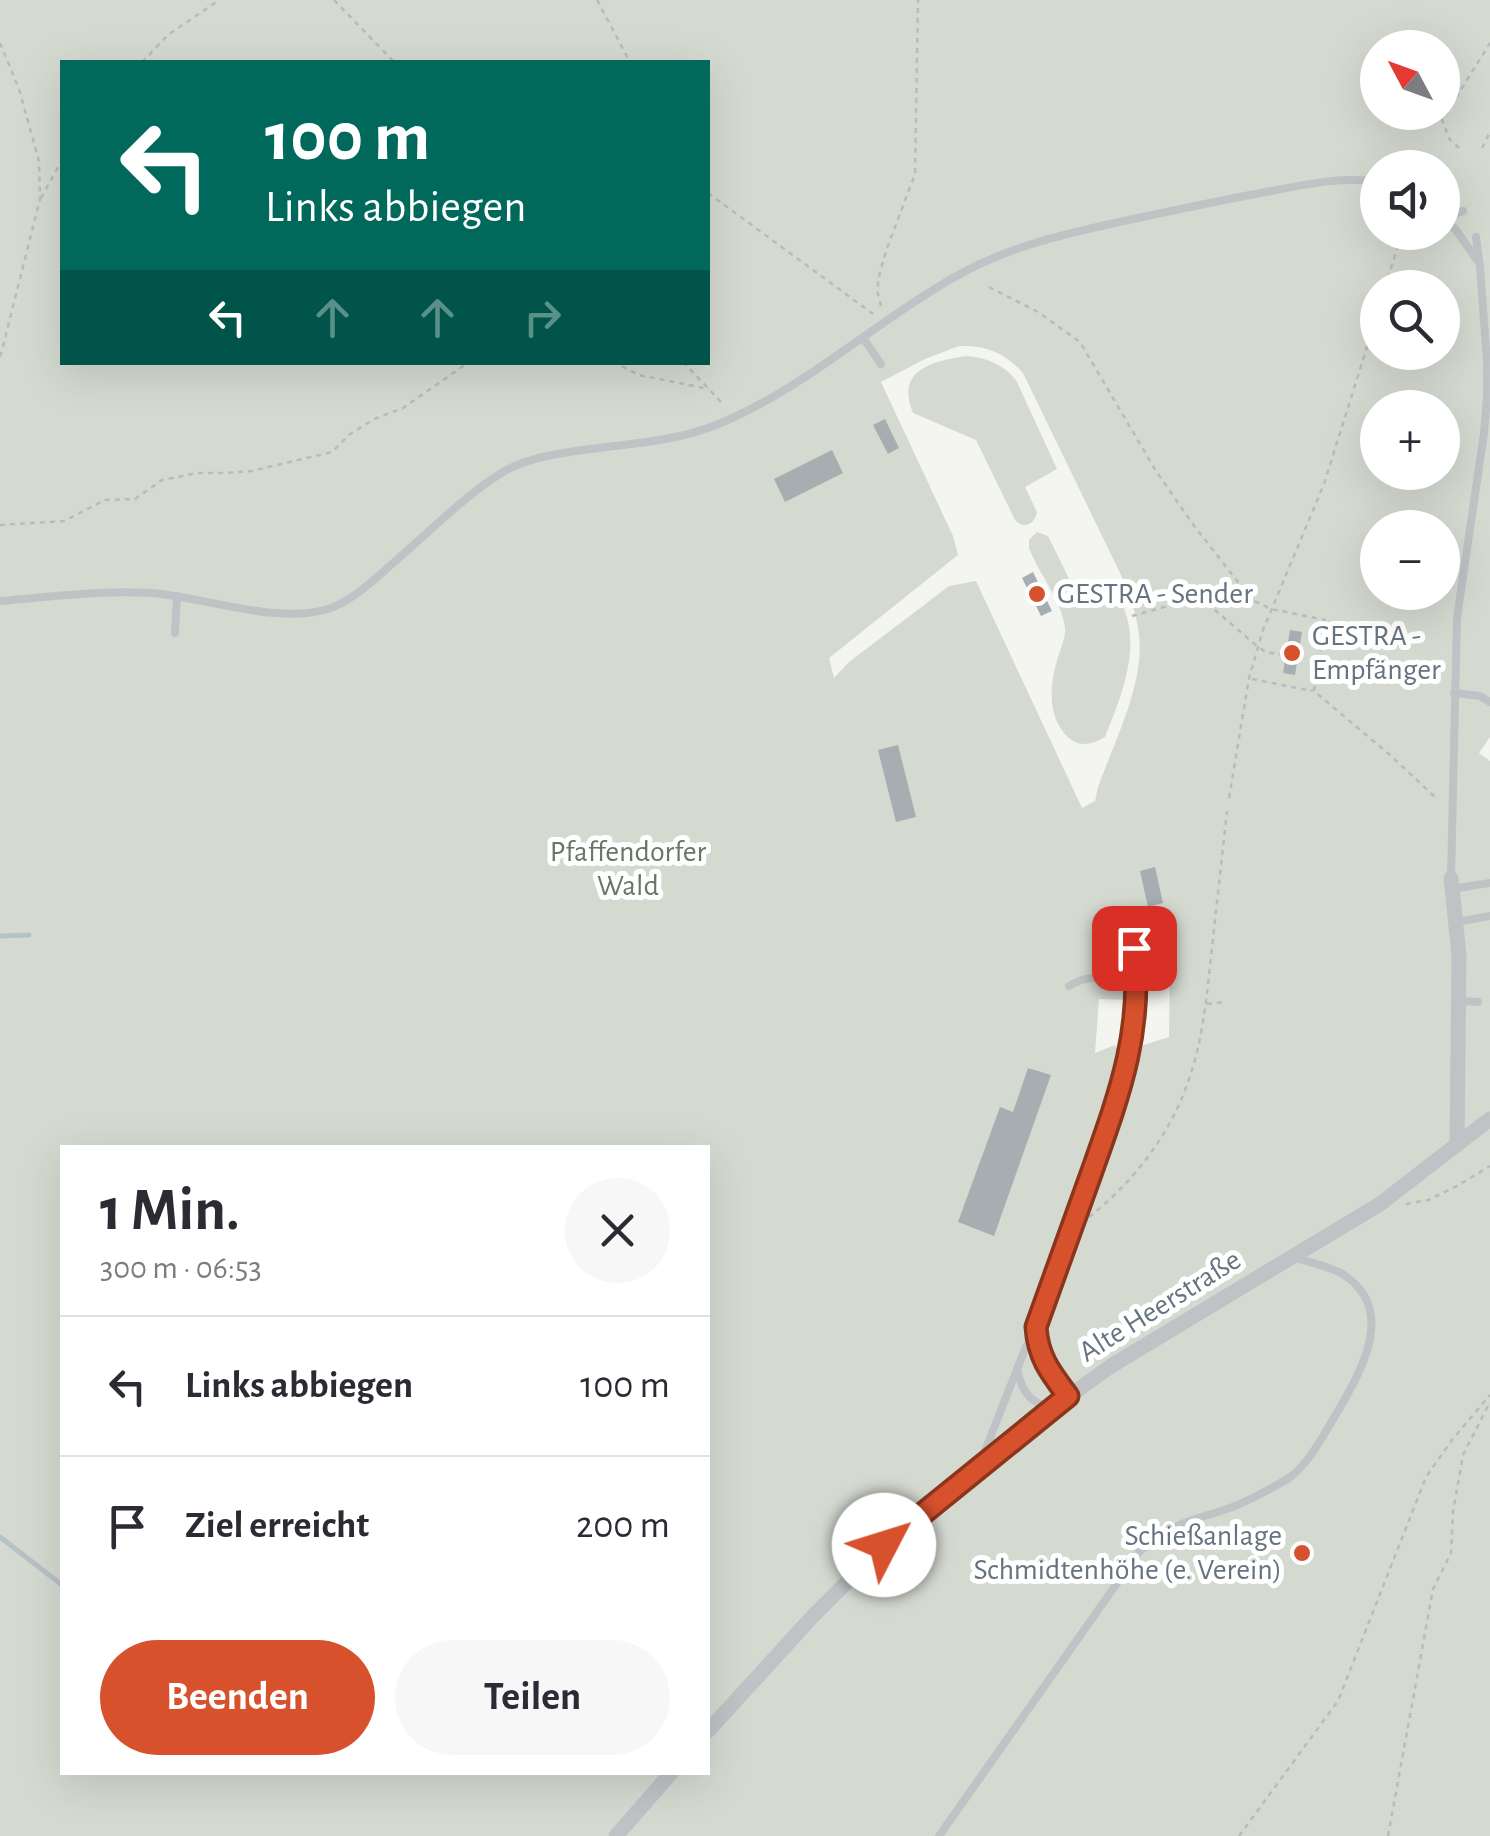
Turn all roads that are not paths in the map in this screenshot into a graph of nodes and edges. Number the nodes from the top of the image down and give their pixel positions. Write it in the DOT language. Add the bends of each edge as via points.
graph roads {
  1 [pos="1360,181"];
  2 [pos="1463,211"];
  3 [pos="1460,212"];
  4 [pos="1460,236"];
  5 [pos="1476,238"];
  6 [pos="1480,267"];
  7 [pos="863,338"];
  8 [pos="881,364"];
  9 [pos="178,596"];
  10 [pos="0,602"];
  11 [pos="175,633"];
  12 [pos="1454,694"];
  13 [pos="1490,702"];
  14 [pos="1490,883"];
  15 [pos="1451,884"];
  16 [pos="1490,916"];
  17 [pos="1457,922"];
  18 [pos="1134,948"];
  19 [pos="1136,969"];
  20 [pos="1069,986"];
  21 [pos="1458,1000"];
  22 [pos="1478,1002"];
  23 [pos="1490,1119"];
  24 [pos="1457,1145"];
  25 [pos="1294,1257"];
  26 [pos="1036,1327"];
  27 [pos="1017,1369"];
  28 [pos="1068,1396"];
  29 [pos="1054,1408"];
  30 [pos="978,1468"];
  31 [pos="710,1729"];
  32 [pos="669,1775"];
  33 [pos="616,1836"];
  34 [pos="938,1836"];
  1 -- 7 [label="lane" via="1212,202 1025,245 952,278"];
  2 -- 3 [label="lane"];
  4 -- 6 [label="lane"];
  5 -- 6 [label="lane"];
  6 -- 12 [label="lane" via="1484,433 1460,584"];
  7 -- 8 [label="lane"];
  7 -- 9 [label="lane" via="760,406 687,436 542,456 505,470 371,583 331,608 250,611"];
  9 -- 10 [label="lane"];
  9 -- 11 [label="lane"];
  12 -- 13 [label="lane"];
  12 -- 15 [label="lane"];
  14 -- 15 [label="lane"];
  15 -- 17 [label="street"];
  16 -- 17 [label="lane"];
  17 -- 21 [label="street"];
  18 -- 19 [label="lane"];
  19 -- 20 [label="lane"];
  19 -- 26 [label="lane" via="1131,1049"];
  21 -- 22 [label="lane"];
  21 -- 24 [label="street"];
  23 -- 24 [label="street, Alte Heerstraße"];
  24 -- 25 [label="street, Alte Heerstraße" via="1380,1204"];
  25 -- 28 [label="street, Alte Heerstraße"];
  25 -- 34 [label="lane" via="1344,1274 1370,1307 1368,1353 1329,1425 1292,1476 1241,1504 1178,1526 1139,1552"];
  26 -- 27 [label="lane"];
  26 -- 28 [label="lane" via="1038,1349"];
  27 -- 29 [label="lane" via="1030,1398"];
  27 -- 30 [label="lane"];
  28 -- 29 [label="street, Alte Heerstraße"];
  29 -- 30 [label="street, Alte Heerstraße"];
  30 -- 31 [label="street, Alte Heerstraße" via="860,1568"];
  32 -- 33 [label="street"];
}
